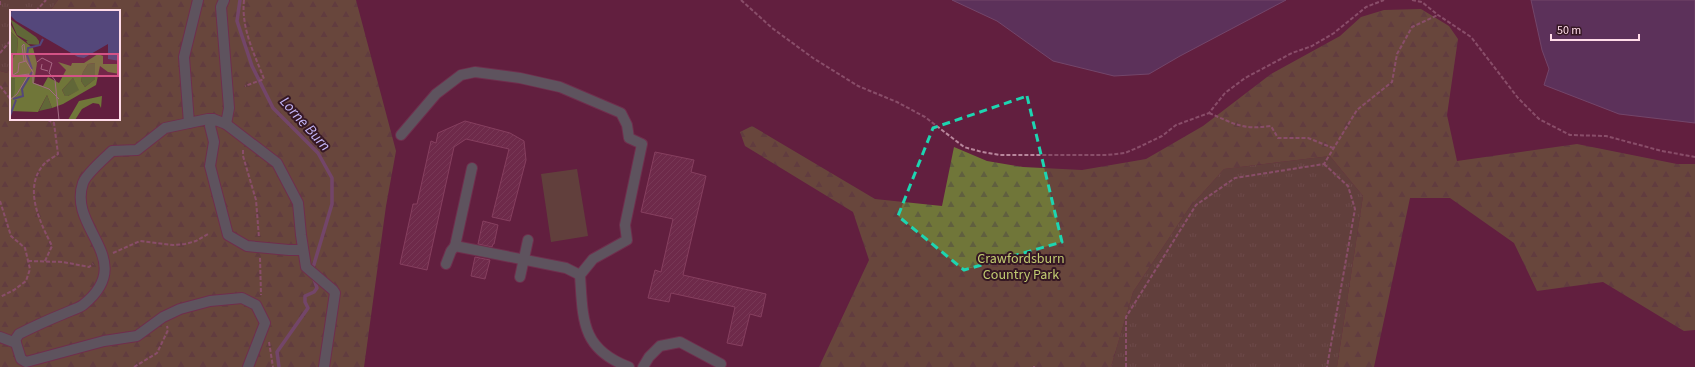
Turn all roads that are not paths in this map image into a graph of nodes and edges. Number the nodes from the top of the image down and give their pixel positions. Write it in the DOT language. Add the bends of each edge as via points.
graph roads {
  1 [pos="198,0"];
  2 [pos="224,0"];
  3 [pos="213,119"];
  4 [pos="189,123"];
  5 [pos="226,124"];
  6 [pos="401,135"];
  7 [pos="472,168"];
  8 [pos="528,240"];
  9 [pos="455,246"];
  10 [pos="303,250"];
  11 [pos="524,260"];
  12 [pos="446,264"];
  13 [pos="580,275"];
  14 [pos="520,277"];
  15 [pos="0,337"];
  16 [pos="16,343"];
  17 [pos="721,364"];
  18 [pos="248,367"];
  19 [pos="324,367"];
  20 [pos="629,367"];
  21 [pos="644,367"];
  1 -- 4 [label="street" via="184,57"];
  2 -- 5 [label="street" via="221,8 229,108"];
  3 -- 4 [label="street"];
  3 -- 5 [label="street"];
  3 -- 10 [label="street" via="210,126 214,142 210,166 228,235 247,246"];
  4 -- 16 [label="street" via="164,128 138,150 112,151 84,181 80,195 82,208 105,262 104,276 99,289 82,306 19,334"];
  5 -- 10 [label="street" via="277,163 298,203"];
  6 -- 13 [label="street" via="436,94 461,76 475,72 560,87 621,113 629,138 642,144 625,225 627,240 593,259"];
  7 -- 9 [label="street"];
  8 -- 11 [label="street"];
  9 -- 11 [label="street"];
  9 -- 12 [label="street"];
  10 -- 19 [label="street" via="306,267 335,293"];
  11 -- 13 [label="street" via="566,268"];
  11 -- 14 [label="street"];
  13 -- 20 [label="street" via="583,319 587,333 602,352 614,361"];
  15 -- 16 [label="street"];
  16 -- 18 [label="street" via="21,358 26,362 104,341 138,336 163,317 180,310 210,301 242,298 256,305 265,323"];
  17 -- 21 [label="street" via="680,342 660,346 649,357"];
}
